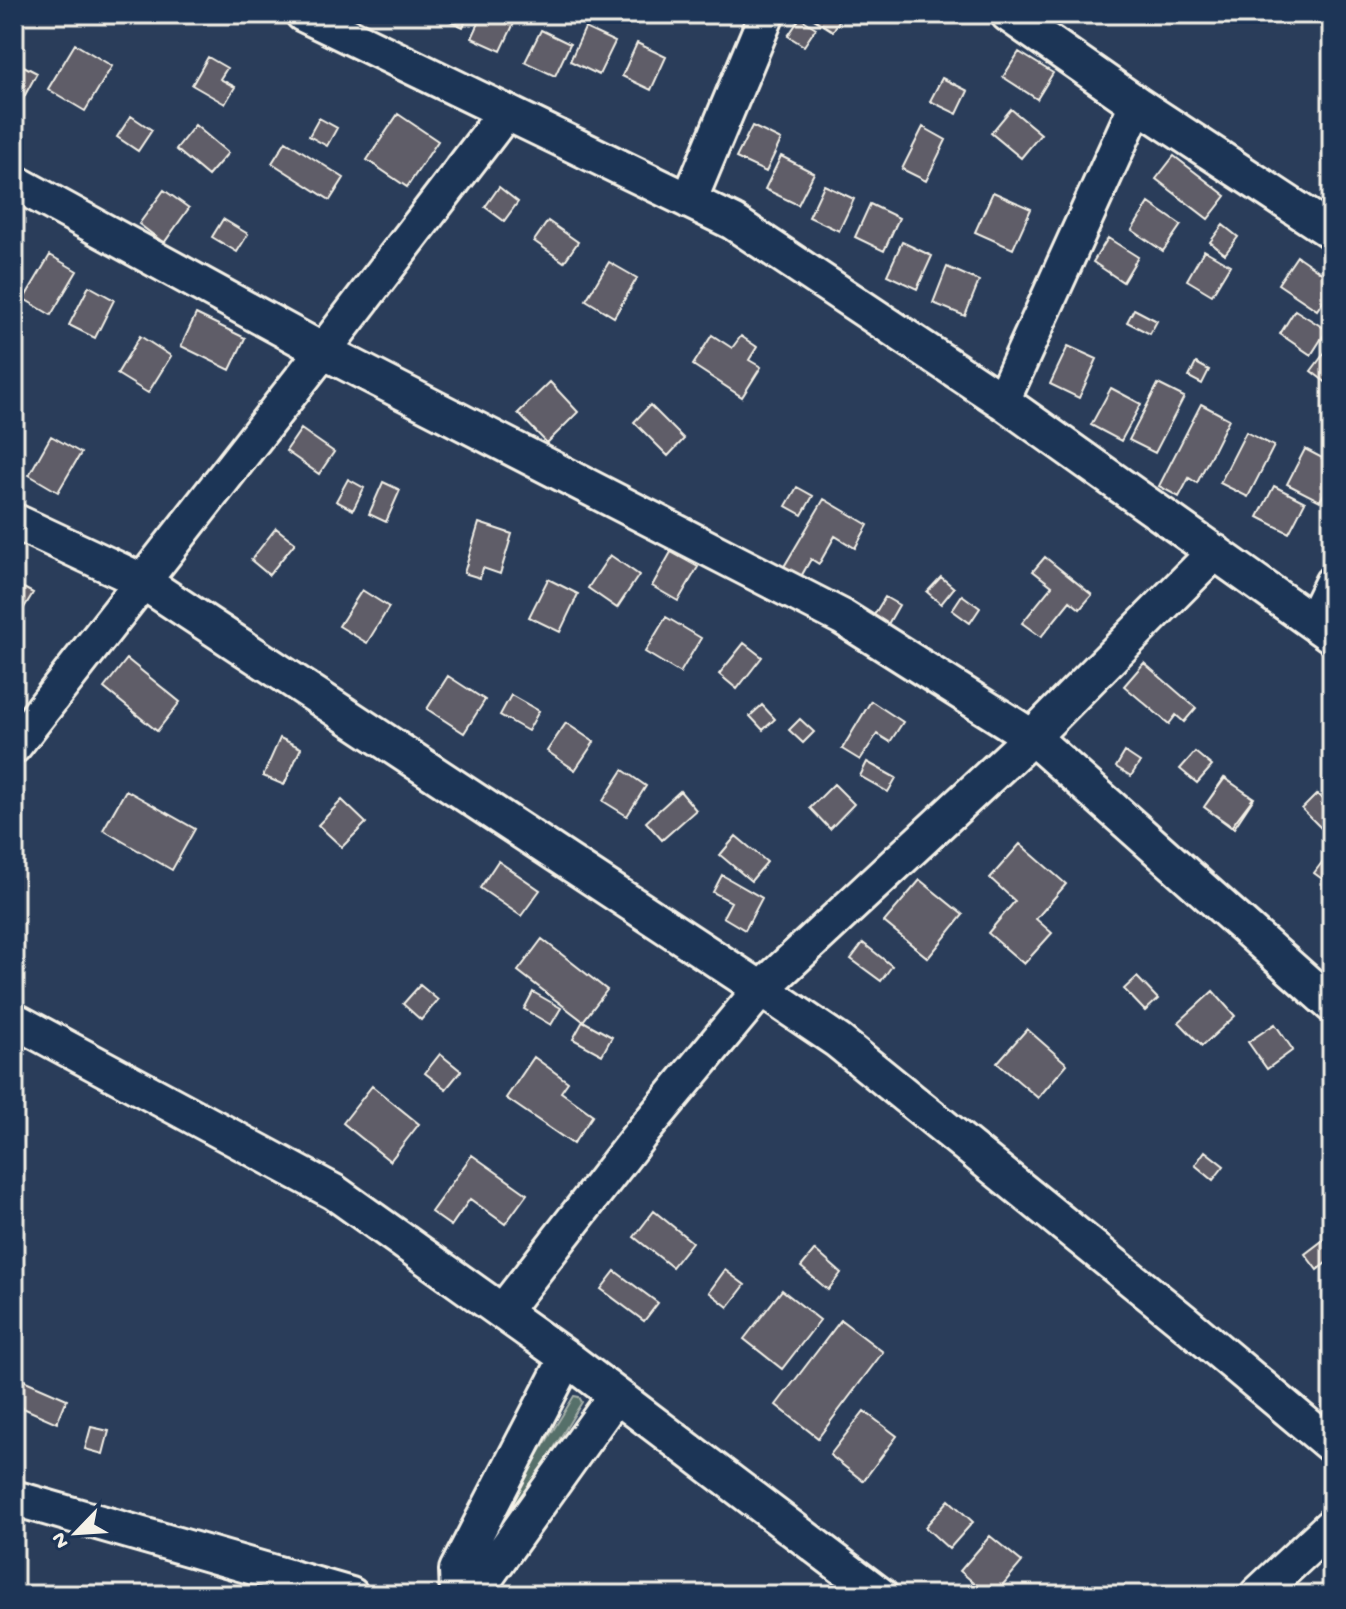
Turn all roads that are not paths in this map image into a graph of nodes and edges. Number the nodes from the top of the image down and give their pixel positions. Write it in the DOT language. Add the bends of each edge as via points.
graph roads {
  1 [pos="767,14"];
  2 [pos="1008,14"];
  3 [pos="325,19"];
  4 [pos="1137,104"];
  5 [pos="506,112"];
  6 [pos="14,182"];
  7 [pos="689,201"];
  8 [pos="1332,232"];
  9 [pos="323,351"];
  10 [pos="1002,401"];
  11 [pos="14,521"];
  12 [pos="1215,552"];
  13 [pos="142,581"];
  14 [pos="1332,583"];
  15 [pos="1323,629"];
  16 [pos="1032,737"];
  17 [pos="14,746"];
  18 [pos="761,989"];
  19 [pos="1332,1005"];
  20 [pos="14,1020"];
  21 [pos="503,1311"];
  22 [pos="567,1358"];
  23 [pos="616,1395"];
  24 [pos="1332,1446"];
  25 [pos="14,1498"];
  26 [pos="1332,1525"];
  27 [pos="351,1595"];
  28 [pos="460,1595"];
  29 [pos="880,1595"];
  30 [pos="1257,1595"];
  1 -- 7 [label="street"];
  2 -- 4 [label="street"];
  3 -- 5 [label="street"];
  4 -- 8 [label="street"];
  4 -- 10 [label="street"];
  5 -- 7 [label="street"];
  5 -- 9 [label="street"];
  6 -- 9 [label="street"];
  7 -- 10 [label="street" via="733,222"];
  9 -- 13 [label="street"];
  9 -- 16 [label="street" via="842,617"];
  10 -- 12 [label="street"];
  11 -- 13 [label="street"];
  12 -- 15 [label="street"];
  12 -- 16 [label="street"];
  13 -- 17 [label="street"];
  13 -- 18 [label="street"];
  14 -- 15 [label="street"];
  16 -- 18 [label="street"];
  16 -- 19 [label="street"];
  18 -- 21 [label="street"];
  18 -- 24 [label="street" via="838,1041"];
  20 -- 21 [label="street" via="334,1192"];
  21 -- 22 [label="street"];
  22 -- 23 [label="street"];
  22 -- 28 [label="street" via="457,1570"];
  23 -- 28 [label="street" via="481,1584"];
  23 -- 29 [label="street"];
  25 -- 27 [label="street"];
  26 -- 30 [label="street"];
}
